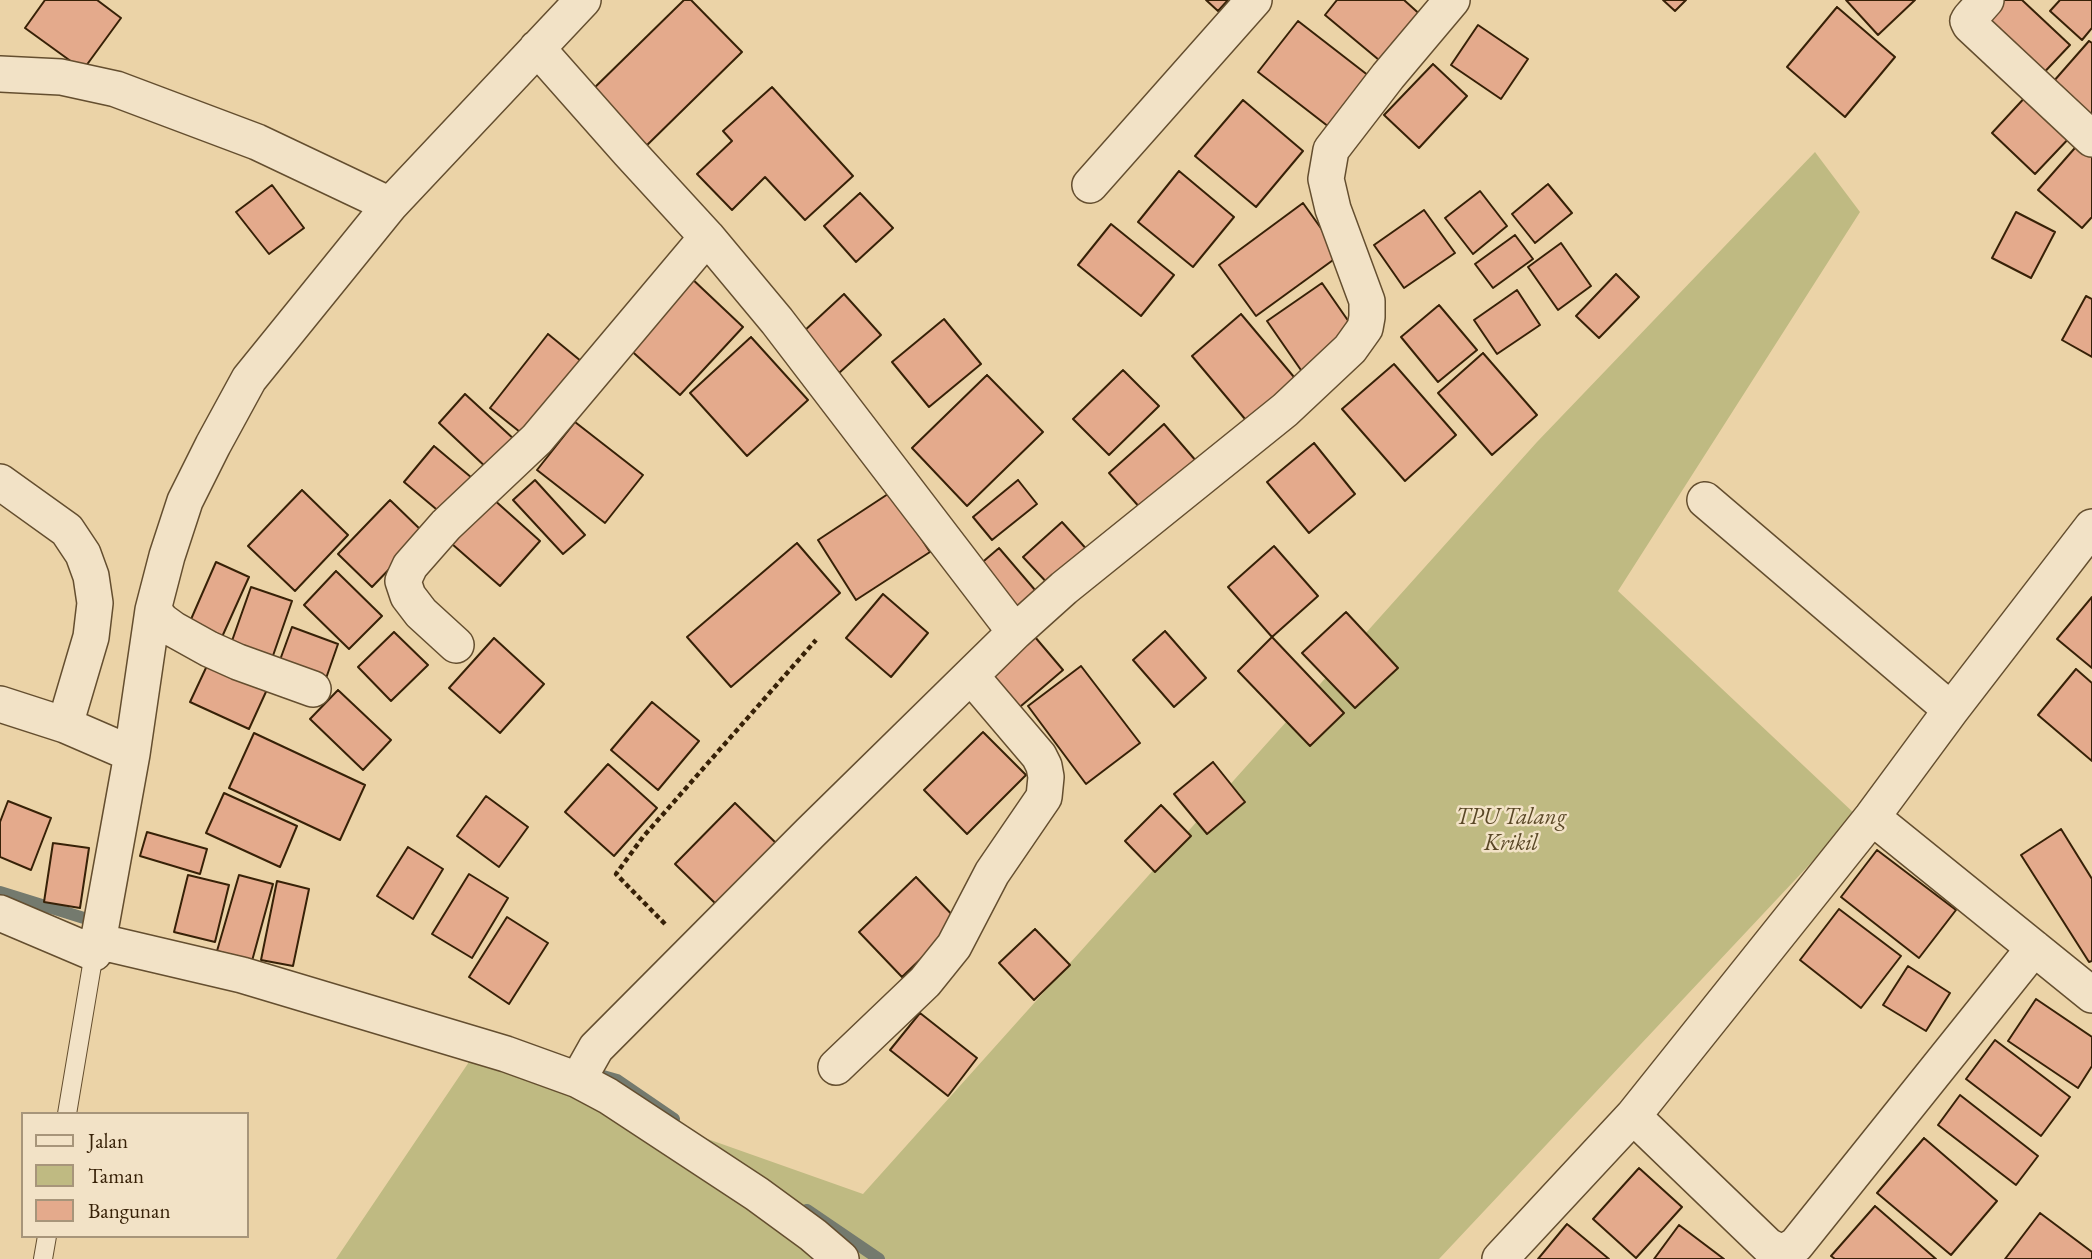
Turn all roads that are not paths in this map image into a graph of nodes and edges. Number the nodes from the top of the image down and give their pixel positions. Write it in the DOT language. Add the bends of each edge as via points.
graph roads {
  1 [pos="583,0"];
  2 [pos="1254,0"];
  3 [pos="1452,0"];
  4 [pos="1986,0"];
  5 [pos="537,48"];
  6 [pos="0,74"];
  7 [pos="2092,139"];
  8 [pos="1090,185"];
  9 [pos="390,205"];
  10 [pos="707,237"];
  11 [pos="0,482"];
  12 [pos="1706,500"];
  13 [pos="2092,527"];
  14 [pos="153,610"];
  15 [pos="1015,632"];
  16 [pos="456,645"];
  17 [pos="971,676"];
  18 [pos="313,689"];
  19 [pos="0,704"];
  20 [pos="1951,710"];
  21 [pos="65,724"];
  22 [pos="132,754"];
  23 [pos="1872,817"];
  24 [pos="0,913"];
  25 [pos="99,931"];
  26 [pos="2034,948"];
  27 [pos="2092,995"];
  28 [pos="585,1067"];
  29 [pos="836,1067"];
  30 [pos="67,1112"];
  31 [pos="1633,1116"];
  32 [pos="47,1238"];
  33 [pos="43,1259"];
  34 [pos="841,1259"];
  35 [pos="1500,1259"];
  1 -- 5 [label="street"];
  2 -- 8 [label="street"];
  3 -- 15 [label="street" via="1332,150 1326,178 1367,301 1365,328 1350,349 1285,410"];
  4 -- 7 [label="street" via="1968,21 1970,25"];
  5 -- 9 [label="street"];
  5 -- 10 [label="street"];
  6 -- 9 [label="street" via="61,78 116,89 257,142"];
  9 -- 14 [label="street" via="249,379 185,501"];
  10 -- 15 [label="street" via="777,321"];
  10 -- 16 [label="street" via="537,439 446,525 410,566 403,581 408,596"];
  11 -- 21 [label="street" via="67,530 91,576 95,603 91,637"];
  12 -- 20 [label="street"];
  13 -- 20 [label="street"];
  14 -- 18 [label="street" via="173,629 209,649"];
  14 -- 22 [label="street"];
  15 -- 17 [label="street"];
  17 -- 28 [label="street" via="693,951"];
  17 -- 29 [label="street" via="1039,756 1046,777 1044,797 992,873 954,946 925,982"];
  19 -- 21 [label="street"];
  20 -- 23 [label="street"];
  21 -- 22 [label="street"];
  22 -- 25 [label="street"];
  23 -- 26 [label="street"];
  23 -- 31 [label="street"];
  24 -- 25 [label="street"];
  25 -- 28 [label="street" via="506,1054"];
  25 -- 30 [label="lane"];
  26 -- 27 [label="street"];
  26 -- 31 [label="street" via="1796,1245 1782,1253 1768,1246"];
  28 -- 34 [label="street" via="608,1096 757,1194"];
  31 -- 35 [label="street"];
  32 -- 33 [label="lane"];
}
